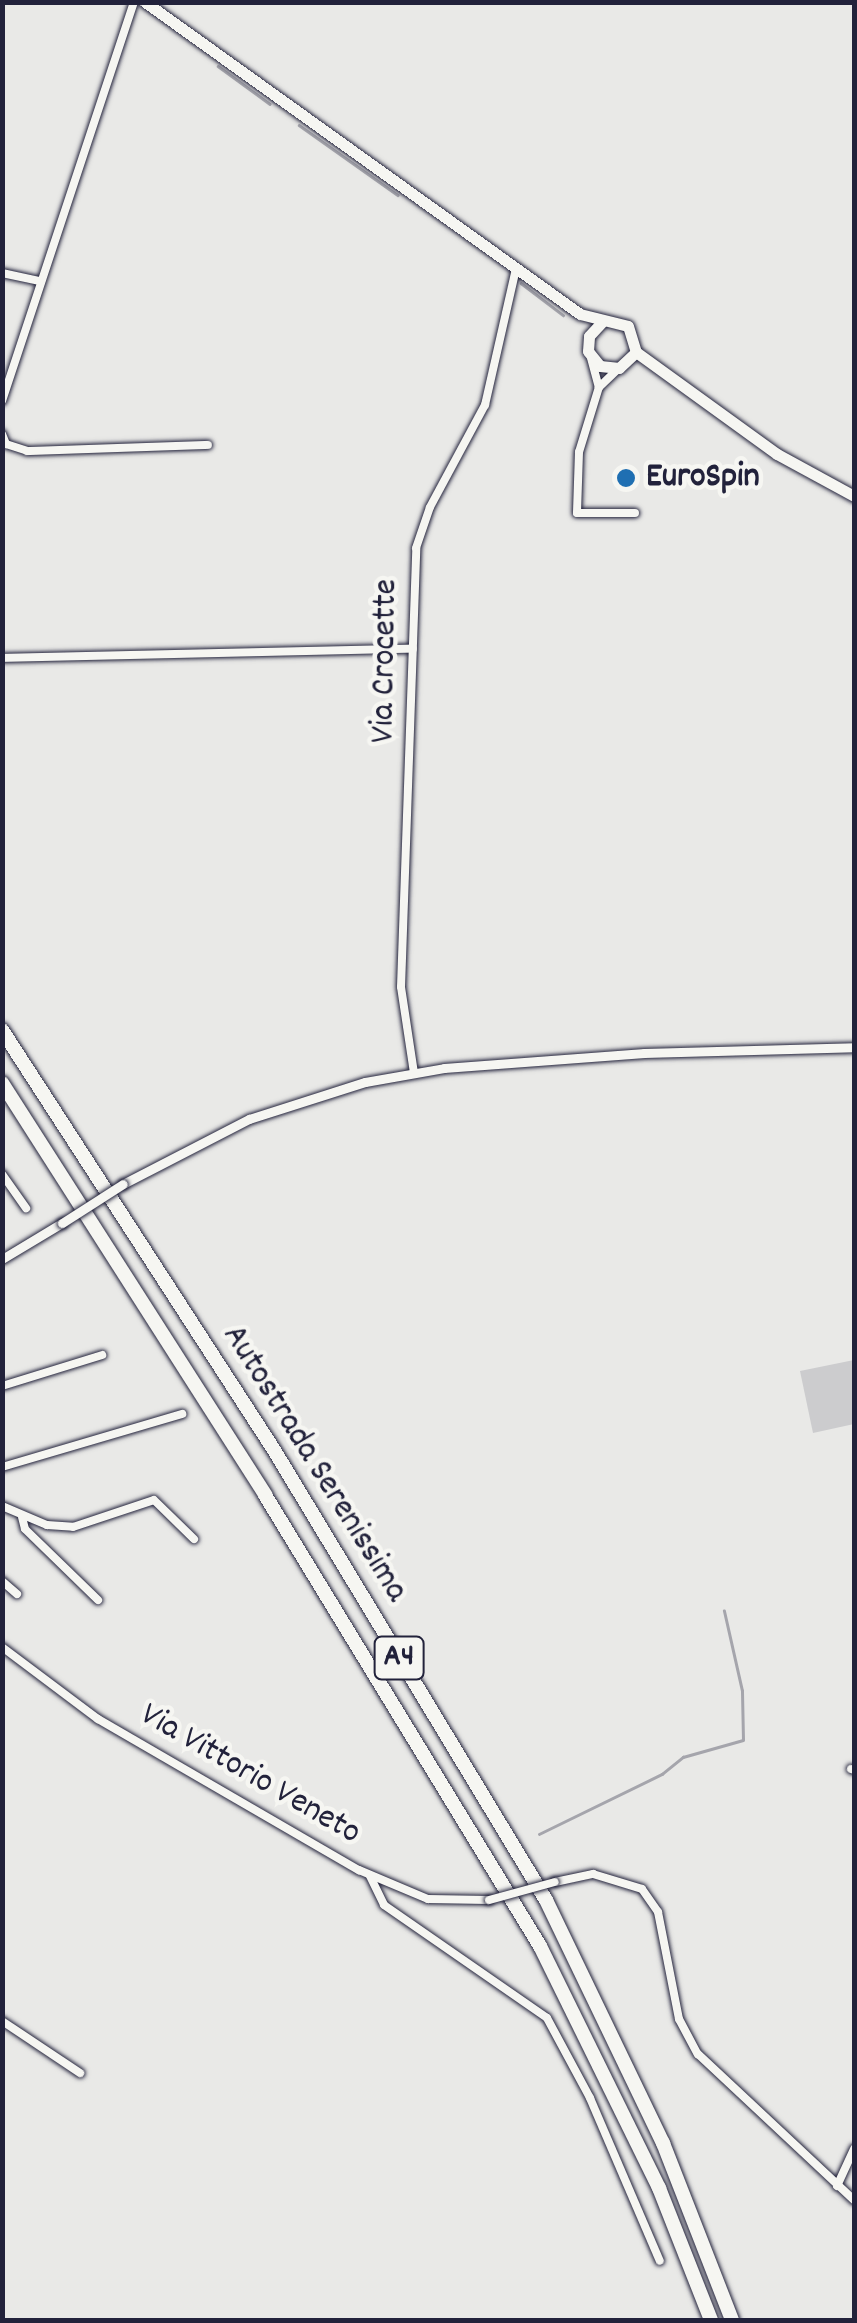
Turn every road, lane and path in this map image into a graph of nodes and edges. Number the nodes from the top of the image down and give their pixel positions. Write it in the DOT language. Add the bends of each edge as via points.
graph roads {
  1 [pos="134,2"];
  2 [pos="145,2"];
  3 [pos="516,268"];
  4 [pos="2,274"];
  5 [pos="41,281"];
  6 [pos="580,314"];
  7 [pos="602,322"];
  8 [pos="589,336"];
  9 [pos="588,351"];
  10 [pos="636,352"];
  11 [pos="623,366"];
  12 [pos="652,368"];
  13 [pos="598,388"];
  14 [pos="2,402"];
  15 [pos="4,441"];
  16 [pos="208,445"];
  17 [pos="854,496"];
  18 [pos="635,514"];
  19 [pos="413,650"];
  20 [pos="2,658"];
  21 [pos="2,1030"];
  22 [pos="854,1047"];
  23 [pos="414,1073"];
  24 [pos="2,1083"];
  25 [pos="2,1174"];
  26 [pos="26,1208"];
  27 [pos="2,1259"];
  28 [pos="102,1355"];
  29 [pos="2,1386"];
  30 [pos="182,1414"];
  31 [pos="2,1467"];
  32 [pos="2,1506"];
  33 [pos="22,1517"];
  34 [pos="194,1539"];
  35 [pos="2,1581"];
  36 [pos="17,1594"];
  37 [pos="98,1600"];
  38 [pos="2,1647"];
  39 [pos="370,1875"];
  40 [pos="2,2021"];
  41 [pos="80,2074"];
  42 [pos="854,2149"];
  43 [pos="837,2186"];
  44 [pos="854,2200"];
  45 [pos="660,2261"];
  46 [pos="711,2320"];
  47 [pos="732,2320"];
  1 -- 5 [label="street"];
  2 -- 3 [label="main road"];
  3 -- 6 [label="main road"];
  3 -- 19 [label="street, Via Crocette" via="485,404 422,526"];
  4 -- 5 [label="street"];
  5 -- 14 [label="street"];
  6 -- 7 [label="main road"];
  6 -- 8 [label="main road"];
  7 -- 8 [label="main road"];
  7 -- 10 [label="main road" via="628,326"];
  8 -- 9 [label="main road"];
  9 -- 11 [label="main road" via="600,366"];
  9 -- 13 [label="street"];
  10 -- 11 [label="main road"];
  10 -- 12 [label="main road"];
  11 -- 12 [label="main road"];
  11 -- 13 [label="street"];
  12 -- 17 [label="main road" via="798,468"];
  13 -- 18 [label="street" via="580,452 577,514"];
  15 -- 16 [label="street" via="27,451"];
  19 -- 20 [label="street"];
  19 -- 23 [label="street, Via Crocette" via="401,987"];
  21 -- 47 [label="highway, Autostrada Serenissima / A4" via="274,1450 546,1900 663,2143"];
  22 -- 23 [label="street" via="644,1053"];
  23 -- 27 [label="street, bridge" via="250,1119 123,1184"];
  24 -- 46 [label="highway, Autostrada Serenissima / A4" via="265,1495 540,1946 659,2188"];
  25 -- 26 [label="street"];
  28 -- 29 [label="street"];
  30 -- 31 [label="street"];
  32 -- 33 [label="street"];
  33 -- 34 [label="street" via="73,1527 154,1500"];
  33 -- 37 [label="street" via="25,1529"];
  35 -- 36 [label="street"];
  38 -- 39 [label="street, Via Vittorio Veneto" via="98,1719"];
  39 -- 43 [label="street, Via Vittorio Veneto, bridge" via="428,1899 489,1900 592,1874 642,1889 658,1912 679,2019 693,2046"];
  39 -- 45 [label="street" via="384,1905 546,2018 590,2098"];
  40 -- 41 [label="street"];
  42 -- 43 [label="street"];
  43 -- 44 [label="street, Via Vittorio Veneto"];
}
